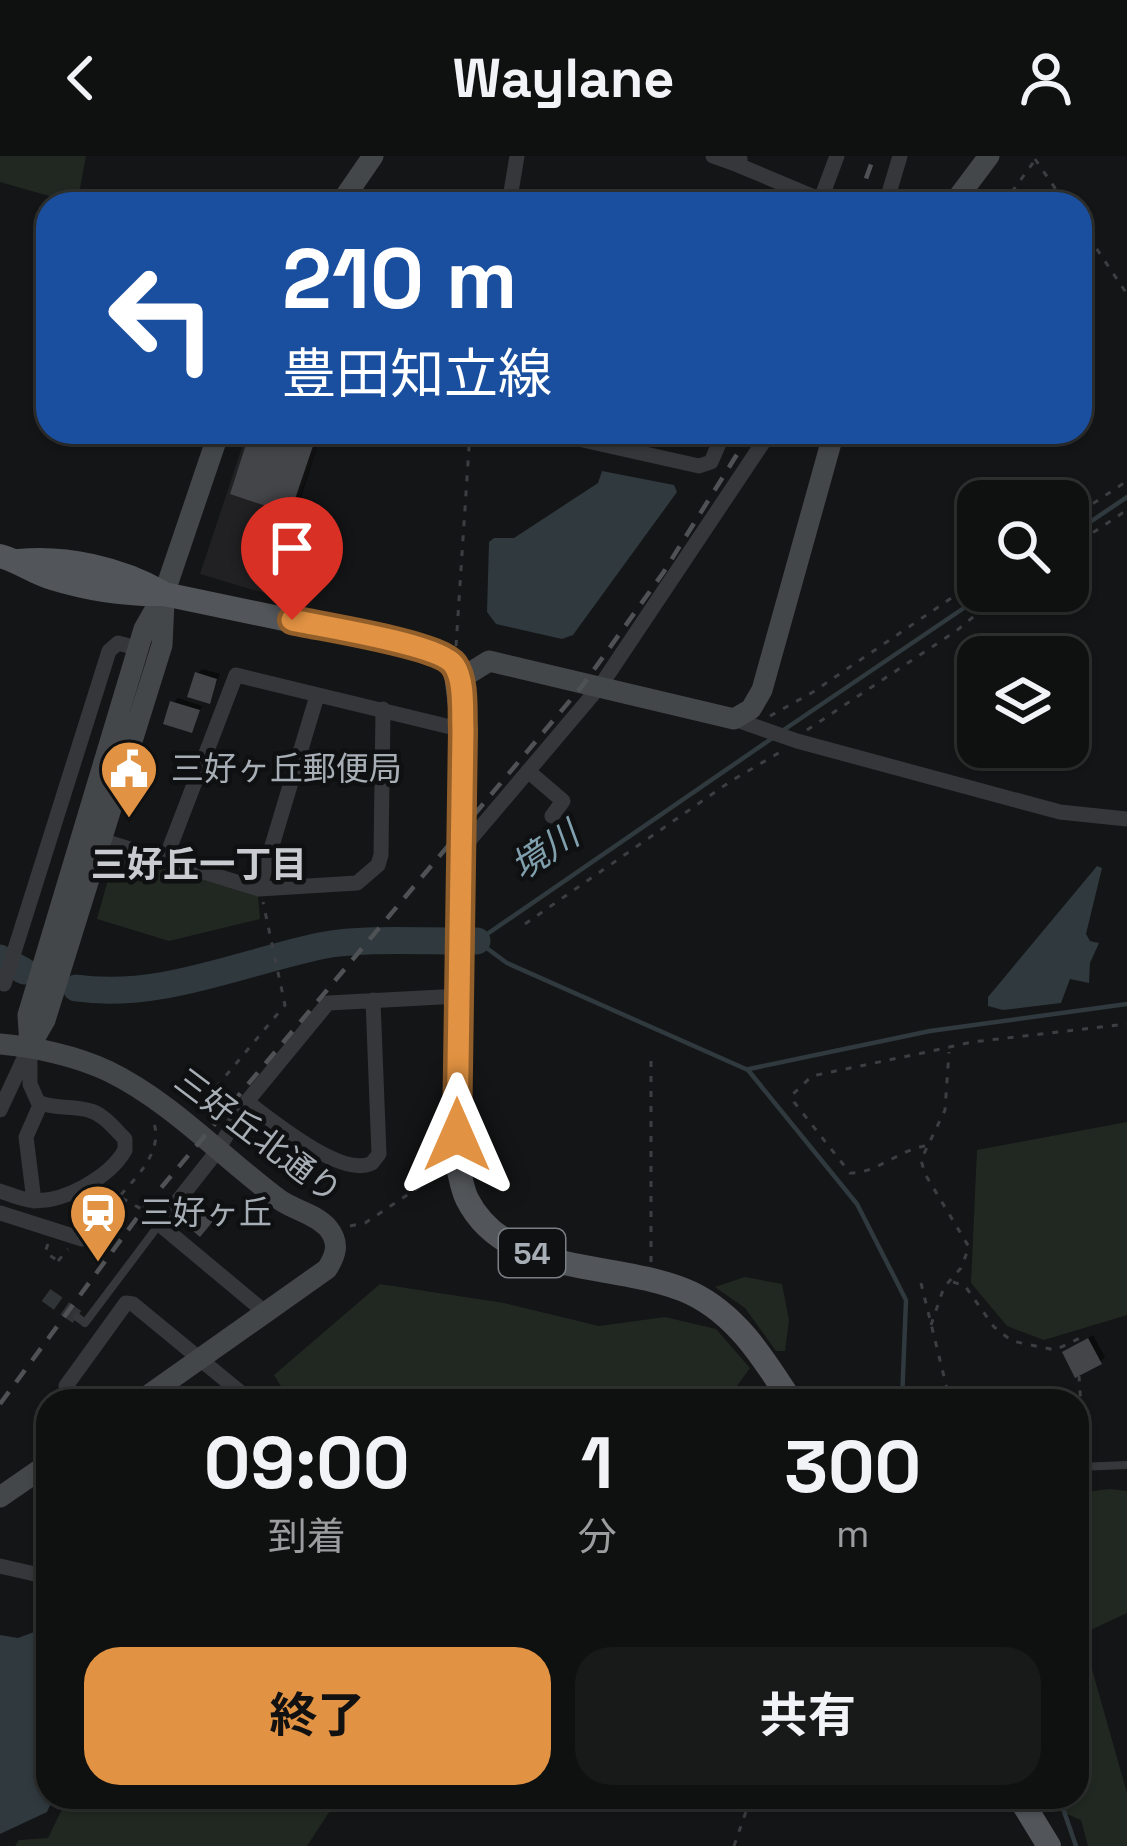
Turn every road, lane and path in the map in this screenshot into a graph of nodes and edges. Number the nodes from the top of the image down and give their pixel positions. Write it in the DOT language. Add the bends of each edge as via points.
graph roads {
  1 [pos="373,156"];
  2 [pos="517,156"];
  3 [pos="713,156"];
  4 [pos="837,156"];
  5 [pos="900,156"];
  6 [pos="989,156"];
  7 [pos="1036,157"];
  8 [pos="740,161"];
  9 [pos="348,192"];
  10 [pos="511,192"];
  11 [pos="800,192"];
  12 [pos="824,192"];
  13 [pos="890,192"];
  14 [pos="961,192"];
  15 [pos="1011,192"];
  16 [pos="1058,192"];
  17 [pos="1092,242"];
  18 [pos="1127,294"];
  19 [pos="215,444"];
  20 [pos="469,444"];
  21 [pos="601,444"];
  22 [pos="719,444"];
  23 [pos="762,444"];
  24 [pos="830,444"];
  25 [pos="1127,481"];
  26 [pos="1089,506"];
  27 [pos="1127,510"];
  28 [pos="1089,535"];
  29 [pos="10,558"];
  30 [pos="164,594"];
  31 [pos="957,594"];
  32 [pos="979,612"];
  33 [pos="140,649"];
  34 [pos="457,673"];
  35 [pos="601,685"];
  36 [pos="317,696"];
  37 [pos="383,710"];
  38 [pos="750,724"];
  39 [pos="463,730"];
  40 [pos="792,739"];
  41 [pos="528,771"];
  42 [pos="552,816"];
  43 [pos="1127,819"];
  44 [pos="92,838"];
  45 [pos="461,850"];
  46 [pos="164,860"];
  47 [pos="259,889"];
  48 [pos="266,916"];
  49 [pos="524,924"];
  50 [pos="4,984"];
  51 [pos="459,985"];
  52 [pos="373,1000"];
  53 [pos="1127,1024"];
  54 [pos="0,1043"];
  55 [pos="30,1046"];
  56 [pos="949,1049"];
  57 [pos="651,1060"];
  58 [pos="247,1102"];
  59 [pos="41,1103"];
  60 [pos="0,1110"];
  61 [pos="184,1124"];
  62 [pos="925,1146"];
  63 [pos="218,1150"];
  64 [pos="457,1163"];
  65 [pos="0,1191"];
  66 [pos="119,1196"];
  67 [pos="34,1201"];
  68 [pos="0,1214"];
  69 [pos="161,1221"];
  70 [pos="115,1228"];
  71 [pos="331,1231"];
  72 [pos="75,1251"];
  73 [pos="58,1262"];
  74 [pos="647,1278"];
  75 [pos="950,1281"];
  76 [pos="921,1282"];
  77 [pos="266,1313"];
  78 [pos="77,1317"];
  79 [pos="931,1325"];
  80 [pos="1082,1337"];
  81 [pos="200,1359"];
  82 [pos="1079,1376"];
  83 [pos="67,1389"];
  84 [pos="157,1389"];
  85 [pos="236,1389"];
  86 [pos="781,1389"];
  87 [pos="947,1389"];
  88 [pos="1080,1389"];
  89 [pos="1127,1466"];
  90 [pos="1089,1467"];
  91 [pos="36,1472"];
  92 [pos="0,1497"];
  93 [pos="0,1566"];
  94 [pos="36,1574"];
  95 [pos="747,1809"];
  96 [pos="1026,1809"];
  97 [pos="734,1846"];
  98 [pos="1049,1846"];
  1 -- 9 [label="street"];
  2 -- 10 [label="street"];
  3 -- 8 [label="street"];
  4 -- 12 [label="street"];
  5 -- 13 [label="street"];
  6 -- 14 [label="street"];
  7 -- 15 [label="path"];
  7 -- 16 [label="path"];
  8 -- 11 [label="street"];
  17 -- 18 [label="path"];
  19 -- 30 [label="street"];
  20 -- 34 [label="path"];
  21 -- 22 [label="street" via="699,466 711,462"];
  23 -- 35 [label="street"];
  24 -- 38 [label="street"];
  25 -- 26 [label="path"];
  27 -- 28 [label="path"];
  29 -- 30 [label="main road" via="124,575"];
  30 -- 33 [label="street"];
  30 -- 34 [label="main road" via="432,650"];
  30 -- 44 [label="street" via="162,645"];
  31 -- 38 [label="path" via="779,713"];
  32 -- 40 [label="path"];
  33 -- 44 [label="street"];
  33 -- 50 [label="street" via="118,643 109,651"];
  34 -- 35 [label="street" via="490,661"];
  34 -- 39 [label="main road, 54"];
  35 -- 38 [label="street"];
  35 -- 41 [label="street"];
  36 -- 37 [label="street"];
  36 -- 46 [label="street" via="233,677"];
  36 -- 47 [label="street"];
  37 -- 39 [label="street"];
  37 -- 47 [label="street" via="378,865 357,883"];
  38 -- 40 [label="street"];
  39 -- 45 [label="main road, 54"];
  40 -- 43 [label="street" via="1060,812"];
  40 -- 49 [label="path"];
  41 -- 42 [label="street" via="563,801"];
  41 -- 45 [label="street"];
  44 -- 46 [label="street"];
  44 -- 55 [label="street" via="45,1020"];
  45 -- 51 [label="main road, 54"];
  46 -- 47 [label="street"];
  48 -- 61 [label="path" via="285,1005"];
  51 -- 52 [label="street"];
  51 -- 64 [label="main road, 54"];
  52 -- 58 [label="street" via="328,1003"];
  52 -- 58 [label="street" via="379,1154 372,1163 355,1166 304,1144"];
  53 -- 56 [label="path"];
  54 -- 55 [label="street, 三好丘北通り"];
  55 -- 59 [label="street" via="30,1084"];
  55 -- 60 [label="street"];
  55 -- 61 [label="street, 三好丘北通り" via="105,1069"];
  56 -- 62 [label="path" via="945,1110"];
  56 -- 62 [label="path" via="812,1076 793,1095 850,1173"];
  57 -- 74 [label="path"];
  58 -- 63 [label="street"];
  59 -- 67 [label="street" via="26,1137"];
  59 -- 67 [label="street" via="89,1110 125,1139 103,1174"];
  61 -- 63 [label="street, 三好丘北通り"];
  62 -- 75 [label="path" via="925,1174 969,1247"];
  63 -- 69 [label="street"];
  63 -- 71 [label="street, 三好丘北通り"];
  64 -- 71 [label="path" via="364,1223"];
  64 -- 74 [label="main road, 54" via="466,1198 508,1244"];
  65 -- 67 [label="street"];
  66 -- 69 [label="path"];
  68 -- 70 [label="street, bridge" via="82,1238 100,1217"];
  69 -- 77 [label="street"];
  69 -- 78 [label="lane" via="85,1323"];
  71 -- 77 [label="street, 三好丘北通り" via="337,1252 327,1269"];
  72 -- 73 [label="path" via="49,1242 45,1252"];
  74 -- 86 [label="main road, 54" via="694,1295 734,1324"];
  75 -- 79 [label="path"];
  75 -- 80 [label="path" via="965,1286 1012,1341 1055,1350"];
  76 -- 79 [label="path"];
  77 -- 81 [label="street, 三好丘北通り"];
  79 -- 87 [label="path"];
  81 -- 83 [label="street" via="125,1303"];
  81 -- 84 [label="street, 三好丘北通り"];
  81 -- 85 [label="street"];
  82 -- 88 [label="path"];
  89 -- 90 [label="lane"];
  91 -- 92 [label="street"];
  93 -- 94 [label="street"];
  95 -- 97 [label="path"];
  96 -- 98 [label="main road"];
}
